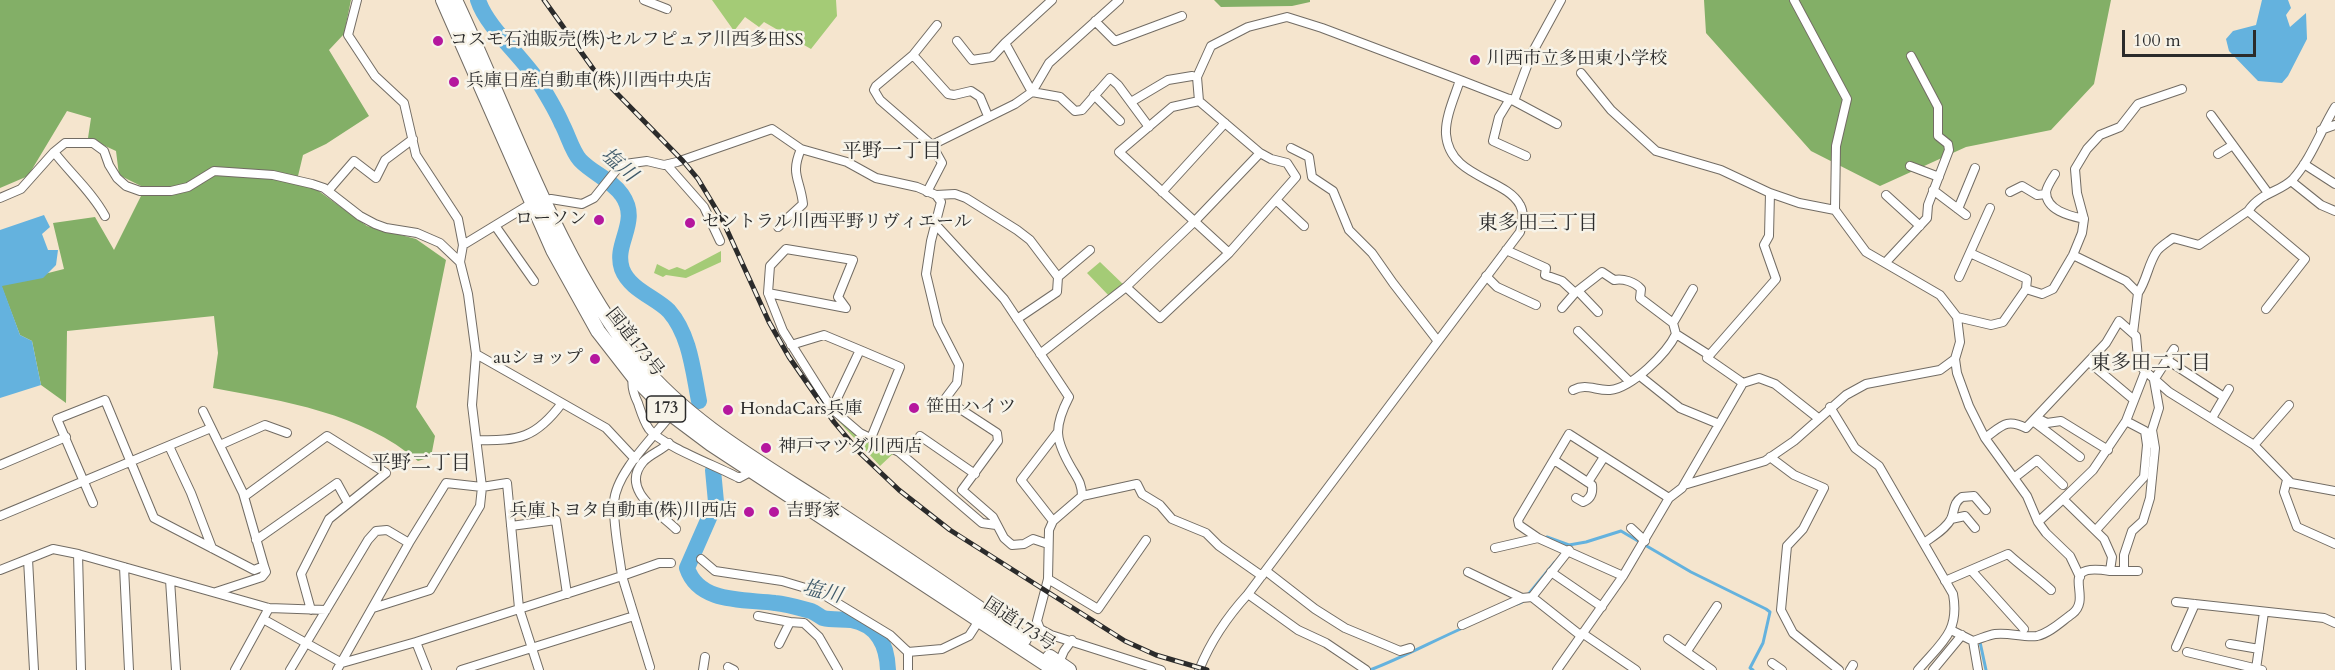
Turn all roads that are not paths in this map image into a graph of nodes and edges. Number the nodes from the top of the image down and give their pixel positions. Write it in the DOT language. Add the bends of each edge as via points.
graph roads {
  1 [pos="357,0"];
  2 [pos="443,0"];
  3 [pos="455,0"];
  4 [pos="644,0"];
  5 [pos="1052,0"];
  6 [pos="1119,0"];
  7 [pos="1561,0"];
  8 [pos="1794,0"];
  9 [pos="667,9"];
  10 [pos="1182,16"];
  11 [pos="1095,21"];
  12 [pos="937,25"];
  13 [pos="957,41"];
  14 [pos="1005,43"];
  15 [pos="913,55"];
  16 [pos="1911,56"];
  17 [pos="1581,73"];
  18 [pos="1192,76"];
  19 [pos="1460,80"];
  20 [pos="2182,89"];
  21 [pos="1032,93"];
  22 [pos="1094,95"];
  23 [pos="1512,100"];
  24 [pos="1199,101"];
  25 [pos="1131,102"];
  26 [pos="2335,106"];
  27 [pos="2211,115"];
  28 [pos="988,116"];
  29 [pos="1120,121"];
  30 [pos="1225,123"];
  31 [pos="1557,124"];
  32 [pos="2335,125"];
  33 [pos="1149,127"];
  34 [pos="2321,130"];
  35 [pos="413,139"];
  36 [pos="932,145"];
  37 [pos="2233,145"];
  38 [pos="1291,148"];
  39 [pos="801,149"];
  40 [pos="54,152"];
  41 [pos="1260,153"];
  42 [pos="2218,154"];
  43 [pos="1526,156"];
  44 [pos="2304,164"];
  45 [pos="667,165"];
  46 [pos="1910,166"];
  47 [pos="1975,168"];
  48 [pos="2055,174"];
  49 [pos="1939,177"];
  50 [pos="2291,181"];
  51 [pos="2335,184"];
  52 [pos="1933,190"];
  53 [pos="328,191"];
  54 [pos="927,192"];
  55 [pos="1162,192"];
  56 [pos="2010,192"];
  57 [pos="1770,193"];
  58 [pos="2268,193"];
  59 [pos="2046,194"];
  60 [pos="936,195"];
  61 [pos="1886,195"];
  62 [pos="0,198"];
  63 [pos="1276,200"];
  64 [pos="538,202"];
  65 [pos="1990,208"];
  66 [pos="1958,209"];
  67 [pos="1834,210"];
  68 [pos="2248,211"];
  69 [pos="2335,211"];
  70 [pos="1966,214"];
  71 [pos="105,216"];
  72 [pos="2084,219"];
  73 [pos="1195,221"];
  74 [pos="936,225"];
  75 [pos="1304,226"];
  76 [pos="1920,226"];
  77 [pos="496,227"];
  78 [pos="778,227"];
  79 [pos="720,241"];
  80 [pos="463,245"];
  81 [pos="1090,250"];
  82 [pos="1506,250"];
  83 [pos="1229,253"];
  84 [pos="1970,253"];
  85 [pos="2073,255"];
  86 [pos="460,261"];
  87 [pos="1886,262"];
  88 [pos="1486,276"];
  89 [pos="1058,277"];
  90 [pos="1959,277"];
  91 [pos="534,281"];
  92 [pos="1126,287"];
  93 [pos="1693,289"];
  94 [pos="2026,289"];
  95 [pos="1576,292"];
  96 [pos="768,293"];
  97 [pos="2138,293"];
  98 [pos="1536,304"];
  99 [pos="1562,308"];
  100 [pos="2266,309"];
  101 [pos="1598,312"];
  102 [pos="1957,318"];
  103 [pos="1017,319"];
  104 [pos="1673,323"];
  105 [pos="1578,331"];
  106 [pos="2133,333"];
  107 [pos="1676,334"];
  108 [pos="1437,340"];
  109 [pos="791,345"];
  110 [pos="2174,349"];
  111 [pos="860,350"];
  112 [pos="476,354"];
  113 [pos="1040,354"];
  114 [pos="1709,355"];
  115 [pos="1955,359"];
  116 [pos="2167,360"];
  117 [pos="2089,362"];
  118 [pos="640,363"];
  119 [pos="2145,372"];
  120 [pos="633,376"];
  121 [pos="1640,376"];
  122 [pos="2154,380"];
  123 [pos="1629,381"];
  124 [pos="1743,383"];
  125 [pos="1573,390"];
  126 [pos="2134,400"];
  127 [pos="562,403"];
  128 [pos="2289,405"];
  129 [pos="1830,407"];
  130 [pos="675,409"];
  131 [pos="832,409"];
  132 [pos="202,411"];
  133 [pos="1818,418"];
  134 [pos="2212,418"];
  135 [pos="2035,419"];
  136 [pos="2126,421"];
  137 [pos="1719,424"];
  138 [pos="211,428"];
  139 [pos="287,433"];
  140 [pos="1057,433"];
  141 [pos="655,436"];
  142 [pos="920,436"];
  143 [pos="66,437"];
  144 [pos="871,438"];
  145 [pos="1985,438"];
  146 [pos="477,440"];
  147 [pos="669,443"];
  148 [pos="2254,445"];
  149 [pos="169,446"];
  150 [pos="220,446"];
  151 [pos="2108,450"];
  152 [pos="1605,457"];
  153 [pos="1770,457"];
  154 [pos="2080,457"];
  155 [pos="635,459"];
  156 [pos="1554,460"];
  157 [pos="130,462"];
  158 [pos="0,465"];
  159 [pos="758,468"];
  160 [pos="975,474"];
  161 [pos="2014,478"];
  162 [pos="2287,480"];
  163 [pos="84,481"];
  164 [pos="1588,482"];
  165 [pos="1684,485"];
  166 [pos="2063,485"];
  167 [pos="482,487"];
  168 [pos="2335,491"];
  169 [pos="244,496"];
  170 [pos="1082,496"];
  171 [pos="1576,498"];
  172 [pos="1670,498"];
  173 [pos="2063,499"];
  174 [pos="93,503"];
  175 [pos="348,503"];
  176 [pos="1986,510"];
  177 [pos="0,516"];
  178 [pos="1951,519"];
  179 [pos="1053,521"];
  180 [pos="2038,522"];
  181 [pos="996,525"];
  182 [pos="511,526"];
  183 [pos="1630,528"];
  184 [pos="1975,528"];
  185 [pos="676,529"];
  186 [pos="2096,530"];
  187 [pos="1538,538"];
  188 [pos="256,540"];
  189 [pos="1146,540"];
  190 [pos="1645,541"];
  191 [pos="409,543"];
  192 [pos="1924,543"];
  193 [pos="1048,544"];
  194 [pos="2335,544"];
  195 [pos="212,548"];
  196 [pos="1495,548"];
  197 [pos="1569,550"];
  198 [pos="78,554"];
  199 [pos="28,559"];
  200 [pos="701,559"];
  201 [pos="672,563"];
  202 [pos="264,566"];
  203 [pos="124,567"];
  204 [pos="0,570"];
  205 [pos="1971,570"];
  206 [pos="2124,570"];
  207 [pos="2110,571"];
  208 [pos="2138,571"];
  209 [pos="1468,572"];
  210 [pos="1551,572"];
  211 [pos="1264,573"];
  212 [pos="622,576"];
  213 [pos="1623,576"];
  214 [pos="2080,577"];
  215 [pos="1048,579"];
  216 [pos="170,580"];
  217 [pos="1945,581"];
  218 [pos="2050,590"];
  219 [pos="214,593"];
  220 [pos="567,594"];
  221 [pos="1248,594"];
  222 [pos="1532,597"];
  223 [pos="1522,598"];
  224 [pos="2176,602"];
  225 [pos="2195,604"];
  226 [pos="1717,606"];
  227 [pos="1602,607"];
  228 [pos="269,608"];
  229 [pos="372,608"];
  230 [pos="519,609"];
  231 [pos="311,610"];
  232 [pos="326,610"];
  233 [pos="2264,612"];
  234 [pos="634,616"];
  235 [pos="758,616"];
  236 [pos="982,617"];
  237 [pos="263,619"];
  238 [pos="790,622"];
  239 [pos="2335,623"];
  240 [pos="1462,625"];
  241 [pos="2024,628"];
  242 [pos="1951,630"];
  243 [pos="1581,634"];
  244 [pos="1962,635"];
  245 [pos="1668,639"];
  246 [pos="1072,640"];
  247 [pos="1973,641"];
  248 [pos="416,642"];
  249 [pos="306,643"];
  250 [pos="779,644"];
  251 [pos="2230,644"];
  252 [pos="2176,647"];
  253 [pos="532,648"];
  254 [pos="1410,648"];
  255 [pos="2259,649"];
  256 [pos="1687,651"];
  257 [pos="908,652"];
  258 [pos="2187,652"];
  259 [pos="705,657"];
  260 [pos="1772,663"];
  261 [pos="340,666"];
  262 [pos="650,667"];
  263 [pos="1060,668"];
  264 [pos="2259,669"];
  265 [pos="34,670"];
  266 [pos="81,670"];
  267 [pos="129,670"];
  268 [pos="176,670"];
  269 [pos="235,670"];
  270 [pos="290,670"];
  271 [pos="427,670"];
  272 [pos="461,670"];
  273 [pos="538,670"];
  274 [pos="703,670"];
  275 [pos="838,670"];
  276 [pos="908,670"];
  277 [pos="1161,670"];
  278 [pos="1199,670"];
  279 [pos="1366,670"];
  280 [pos="1557,670"];
  281 [pos="1636,670"];
  282 [pos="1712,670"];
  283 [pos="1782,670"];
  284 [pos="1839,670"];
  285 [pos="1918,670"];
  286 [pos="1933,670"];
  287 [pos="1978,670"];
  1 -- 35 [label="street" via="348,35 375,76 404,103"];
  2 -- 64 [label="highway, 国道173号 / 173"];
  3 -- 64 [label="highway, 国道173号 / 173"];
  4 -- 9 [label="street"];
  5 -- 14 [label="street"];
  6 -- 11 [label="street"];
  7 -- 23 [label="street"];
  8 -- 67 [label="street" via="1846,99 1836,146"];
  10 -- 11 [label="street" via="1115,41"];
  11 -- 21 [label="street" via="1049,63"];
  12 -- 15 [label="street"];
  13 -- 14 [label="street" via="972,60 992,57"];
  14 -- 21 [label="street"];
  15 -- 28 [label="street" via="948,93 971,91 980,97"];
  15 -- 36 [label="street" via="874,90 880,100"];
  16 -- 49 [label="street" via="1938,107 1938,136 1948,144"];
  17 -- 57 [label="street" via="1611,110 1656,151 1721,170"];
  18 -- 25 [label="street" via="1168,80"];
  19 -- 23 [label="street"];
  19 -- 24 [label="street" via="1287,17 1248,27 1211,46 1197,77"];
  19 -- 82 [label="street" via="1446,134 1462,166 1513,196 1521,205 1520,232"];
  20 -- 72 [label="street" via="2138,104 2120,127 2100,135 2087,149 2075,169"];
  21 -- 22 [label="street" via="1060,97 1075,111 1082,110"];
  21 -- 28 [label="street"];
  22 -- 25 [label="street" via="1110,78"];
  22 -- 29 [label="street"];
  23 -- 31 [label="street"];
  23 -- 43 [label="street" via="1499,117 1493,141"];
  24 -- 30 [label="street"];
  24 -- 33 [label="street" via="1173,107"];
  25 -- 33 [label="street"];
  26 -- 34 [label="street"];
  27 -- 37 [label="street"];
  28 -- 36 [label="street"];
  30 -- 41 [label="street"];
  30 -- 55 [label="street"];
  32 -- 34 [label="street"];
  33 -- 55 [label="street" via="1119,152"];
  34 -- 44 [label="street"];
  35 -- 53 [label="street" via="385,160 376,178 354,161"];
  35 -- 80 [label="street" via="416,155 458,219"];
  36 -- 54 [label="street" via="942,162"];
  37 -- 42 [label="street"];
  37 -- 58 [label="street"];
  38 -- 108 [label="street" via="1309,157 1312,177 1333,191 1349,230 1372,253"];
  39 -- 45 [label="street" via="772,129"];
  39 -- 54 [label="street" via="847,162 876,178"];
  39 -- 78 [label="street" via="794,173 803,204"];
  40 -- 53 [label="street" via="65,143 93,143 104,151 117,178 140,191 188,187 214,171 273,175"];
  40 -- 62 [label="street" via="21,189"];
  40 -- 71 [label="street" via="96,199"];
  41 -- 63 [label="street" via="1287,163 1296,177"];
  41 -- 73 [label="street"];
  44 -- 50 [label="street"];
  44 -- 51 [label="street"];
  45 -- 64 [label="street" via="646,161 625,164 594,198 582,204 550,199"];
  45 -- 79 [label="street" via="704,207"];
  46 -- 49 [label="street"];
  47 -- 66 [label="street"];
  48 -- 59 [label="street"];
  49 -- 52 [label="street"];
  50 -- 58 [label="street"];
  50 -- 69 [label="street"];
  52 -- 66 [label="street"];
  52 -- 76 [label="street" via="1927,218"];
  53 -- 86 [label="street" via="375,224 417,232 440,243"];
  54 -- 60 [label="street"];
  55 -- 73 [label="street"];
  56 -- 59 [label="street" via="2022,186 2037,195"];
  57 -- 67 [label="street" via="1799,204"];
  57 -- 114 [label="street" via="1769,236 1764,245 1776,279"];
  58 -- 68 [label="street"];
  59 -- 72 [label="street" via="2058,211"];
  60 -- 74 [label="street" via="940,202"];
  60 -- 89 [label="street" via="966,198 1017,230"];
  61 -- 76 [label="street"];
  63 -- 75 [label="street"];
  63 -- 83 [label="street"];
  64 -- 77 [label="street"];
  64 -- 118 [label="highway, 国道173号 / 173"];
  64 -- 120 [label="highway, 国道173号 / 173" via="554,250 598,331"];
  65 -- 84 [label="street"];
  66 -- 70 [label="street"];
  67 -- 87 [label="street" via="1866,252"];
  68 -- 97 [label="street" via="2199,245 2173,238 2158,250"];
  68 -- 100 [label="street" via="2305,260"];
  72 -- 85 [label="street"];
  73 -- 83 [label="street"];
  73 -- 92 [label="street"];
  74 -- 103 [label="street" via="1004,299"];
  74 -- 160 [label="street" via="926,274 938,324 959,364 957,383 945,399 997,433 998,441"];
  76 -- 87 [label="street"];
  77 -- 80 [label="street"];
  77 -- 91 [label="street"];
  80 -- 86 [label="street"];
  81 -- 89 [label="street"];
  82 -- 88 [label="street"];
  82 -- 95 [label="street" via="1546,268 1545,276 1562,281"];
  83 -- 92 [label="street" via="1160,318"];
  84 -- 90 [label="street"];
  84 -- 94 [label="street" via="2027,279"];
  85 -- 94 [label="street" via="2054,288 2042,294"];
  85 -- 97 [label="street" via="2126,281"];
  86 -- 112 [label="street"];
  87 -- 102 [label="street" via="1940,295"];
  88 -- 98 [label="street" via="1497,287"];
  88 -- 108 [label="street"];
  89 -- 103 [label="street" via="1057,292"];
  92 -- 113 [label="street"];
  93 -- 104 [label="street"];
  94 -- 102 [label="street" via="2003,322 1991,325"];
  95 -- 99 [label="street"];
  95 -- 101 [label="street"];
  95 -- 104 [label="street" via="1602,272 1614,280 1638,285 1640,298"];
  96 -- 96 [label="street" via="770,266 786,249 853,260 838,297 846,308"];
  96 -- 109 [label="street"];
  97 -- 106 [label="street"];
  102 -- 115 [label="street" via="1960,342"];
  103 -- 113 [label="street"];
  104 -- 107 [label="street"];
  105 -- 123 [label="street"];
  106 -- 117 [label="street" via="2119,321"];
  106 -- 119 [label="street"];
  107 -- 114 [label="street"];
  107 -- 121 [label="street"];
  108 -- 211 [label="street"];
  109 -- 111 [label="street" via="824,335"];
  109 -- 131 [label="street"];
  110 -- 116 [label="street"];
  111 -- 131 [label="street"];
  111 -- 144 [label="street" via="900,367"];
  112 -- 127 [label="street"];
  112 -- 146 [label="street" via="472,405"];
  113 -- 140 [label="street" via="1069,398"];
  114 -- 124 [label="street" via="1707,358"];
  115 -- 129 [label="street" via="1940,370 1866,384"];
  115 -- 145 [label="street" via="1969,406"];
  116 -- 122 [label="street"];
  116 -- 134 [label="street" via="2227,393"];
  117 -- 126 [label="street"];
  117 -- 135 [label="street"];
  118 -- 120 [label="street"];
  118 -- 130 [label="highway, 国道173号 / 173"];
  119 -- 122 [label="street"];
  119 -- 126 [label="street"];
  120 -- 130 [label="highway, 国道173号 / 173"];
  120 -- 141 [label="street" via="634,393"];
  121 -- 123 [label="street"];
  121 -- 137 [label="street" via="1680,408"];
  122 -- 134 [label="street"];
  122 -- 206 [label="street" via="2159,408 2152,430 2155,448 2150,498 2144,521 2132,531 2124,555"];
  123 -- 125 [label="street" via="1611,390 1591,386"];
  124 -- 133 [label="street" via="1759,378 1775,384"];
  124 -- 137 [label="street"];
  126 -- 136 [label="street"];
  127 -- 146 [label="street" via="548,422 525,437"];
  127 -- 155 [label="street" via="606,428"];
  128 -- 148 [label="street"];
  129 -- 133 [label="street"];
  129 -- 192 [label="street" via="1855,448 1879,466"];
  130 -- 141 [label="street"];
  130 -- 159 [label="highway, 国道173号 / 173" via="711,444"];
  131 -- 144 [label="street"];
  132 -- 138 [label="street"];
  133 -- 153 [label="street"];
  134 -- 148 [label="street"];
  135 -- 145 [label="street" via="2026,428 2007,423"];
  135 -- 151 [label="street" via="2047,423 2061,421"];
  135 -- 154 [label="street"];
  136 -- 151 [label="street"];
  136 -- 186 [label="street" via="2145,431 2144,477"];
  137 -- 165 [label="street"];
  138 -- 149 [label="street"];
  138 -- 150 [label="street"];
  139 -- 150 [label="street" via="265,424"];
  140 -- 170 [label="street" via="1082,485"];
  140 -- 179 [label="street" via="1021,480"];
  141 -- 147 [label="street"];
  141 -- 155 [label="street"];
  142 -- 160 [label="street"];
  143 -- 157 [label="street" via="57,419 105,400"];
  143 -- 158 [label="street"];
  143 -- 163 [label="street"];
  144 -- 181 [label="street" via="899,452 982,522"];
  145 -- 161 [label="street"];
  146 -- 167 [label="street"];
  147 -- 159 [label="street" via="739,478"];
  147 -- 185 [label="street" via="643,462 634,484"];
  148 -- 162 [label="street"];
  149 -- 157 [label="street"];
  149 -- 195 [label="street"];
  150 -- 169 [label="street"];
  151 -- 173 [label="street"];
  152 -- 156 [label="street" via="1569,434"];
  152 -- 164 [label="street"];
  152 -- 172 [label="street"];
  153 -- 165 [label="street"];
  153 -- 284 [label="street" via="1794,475 1824,488 1803,529 1787,546 1781,610 1793,633"];
  155 -- 212 [label="street" via="618,484 614,501"];
  156 -- 164 [label="street"];
  156 -- 187 [label="street" via="1518,520 1519,525"];
  157 -- 163 [label="street"];
  157 -- 195 [label="street" via="154,518"];
  159 -- 236 [label="highway, 国道173号 / 173"];
  160 -- 181 [label="street" via="962,490 993,517"];
  161 -- 166 [label="street" via="2037,460"];
  161 -- 180 [label="street"];
  162 -- 168 [label="street"];
  162 -- 194 [label="street" via="2284,492 2297,527"];
  163 -- 174 [label="street"];
  163 -- 177 [label="street"];
  164 -- 171 [label="street" via="1593,492 1588,500"];
  165 -- 172 [label="street"];
  167 -- 182 [label="street" via="507,483"];
  167 -- 191 [label="street" via="446,483"];
  167 -- 229 [label="street" via="480,506 430,590"];
  169 -- 175 [label="street" via="327,436 386,474"];
  169 -- 188 [label="street"];
  170 -- 179 [label="street"];
  170 -- 211 [label="street" via="1137,484 1142,494 1172,519 1211,536 1219,546"];
  172 -- 190 [label="street"];
  173 -- 180 [label="street"];
  173 -- 186 [label="street"];
  175 -- 188 [label="street" via="337,483"];
  175 -- 231 [label="street" via="329,519 301,574"];
  176 -- 178 [label="street" via="1974,496 1962,497 1952,509"];
  178 -- 184 [label="street" via="1965,516"];
  178 -- 192 [label="street"];
  179 -- 193 [label="street"];
  180 -- 214 [label="street" via="2070,556"];
  181 -- 193 [label="street" via="1012,545 1032,539"];
  182 -- 220 [label="street" via="556,520"];
  182 -- 230 [label="street"];
  183 -- 190 [label="street"];
  186 -- 207 [label="street" via="2112,557"];
  187 -- 196 [label="street"];
  187 -- 197 [label="street"];
  188 -- 202 [label="street"];
  189 -- 215 [label="street" via="1098,609"];
  190 -- 213 [label="street"];
  191 -- 229 [label="street"];
  191 -- 232 [label="street" via="387,530 376,531"];
  192 -- 217 [label="street"];
  193 -- 215 [label="street"];
  195 -- 202 [label="street" via="254,570"];
  197 -- 210 [label="street"];
  197 -- 213 [label="street"];
  198 -- 199 [label="street" via="53,549"];
  198 -- 203 [label="street"];
  198 -- 266 [label="street"];
  199 -- 204 [label="street"];
  199 -- 265 [label="street"];
  200 -- 257 [label="street" via="715,571 782,581 819,592 890,635"];
  201 -- 212 [label="street" via="660,563"];
  202 -- 219 [label="street" via="266,572 262,577"];
  203 -- 216 [label="street"];
  203 -- 267 [label="street"];
  205 -- 217 [label="street"];
  205 -- 218 [label="street" via="2008,554"];
  205 -- 241 [label="street"];
  206 -- 207 [label="street"];
  206 -- 208 [label="street"];
  207 -- 214 [label="street" via="2091,568"];
  209 -- 223 [label="street"];
  210 -- 222 [label="street"];
  210 -- 227 [label="street"];
  211 -- 221 [label="street"];
  211 -- 254 [label="street" via="1345,628 1400,651"];
  212 -- 220 [label="street"];
  212 -- 234 [label="street"];
  213 -- 227 [label="street"];
  214 -- 247 [label="street" via="2080,603 2076,611 2047,632 2036,636 1996,634"];
  215 -- 246 [label="street" via="1037,621 1040,629"];
  216 -- 219 [label="street"];
  216 -- 268 [label="street"];
  217 -- 242 [label="street" via="1956,610"];
  219 -- 228 [label="street"];
  220 -- 230 [label="street"];
  221 -- 278 [label="street" via="1227,616"];
  221 -- 279 [label="street" via="1298,630"];
  222 -- 223 [label="street"];
  222 -- 243 [label="street"];
  223 -- 240 [label="street"];
  224 -- 225 [label="street"];
  225 -- 233 [label="street"];
  225 -- 252 [label="street"];
  226 -- 256 [label="street"];
  227 -- 243 [label="street"];
  228 -- 231 [label="street"];
  228 -- 237 [label="street"];
  229 -- 261 [label="street"];
  230 -- 248 [label="street"];
  230 -- 253 [label="street"];
  231 -- 232 [label="street"];
  232 -- 249 [label="street"];
  233 -- 239 [label="street" via="2324,618"];
  233 -- 255 [label="street"];
  234 -- 253 [label="street"];
  234 -- 262 [label="street"];
  235 -- 238 [label="street"];
  236 -- 257 [label="street" via="969,636 942,649"];
  236 -- 263 [label="highway, 国道173号 / 173"];
  237 -- 249 [label="street"];
  237 -- 269 [label="street"];
  238 -- 250 [label="street"];
  238 -- 275 [label="street" via="804,623 819,637"];
  242 -- 244 [label="street"];
  242 -- 285 [label="street"];
  243 -- 280 [label="street"];
  243 -- 281 [label="street"];
  244 -- 247 [label="street"];
  244 -- 286 [label="street"];
  245 -- 256 [label="street"];
  246 -- 263 [label="street" via="1064,651"];
  246 -- 277 [label="street"];
  247 -- 287 [label="street"];
  248 -- 261 [label="street"];
  248 -- 271 [label="street"];
  249 -- 261 [label="street"];
  249 -- 270 [label="street"];
  251 -- 255 [label="street"];
  253 -- 272 [label="street"];
  253 -- 273 [label="street"];
  255 -- 264 [label="street"];
  256 -- 282 [label="street"];
  257 -- 276 [label="street"];
  258 -- 264 [label="street"];
  259 -- 274 [label="street"];
  260 -- 283 [label="street"];
}
